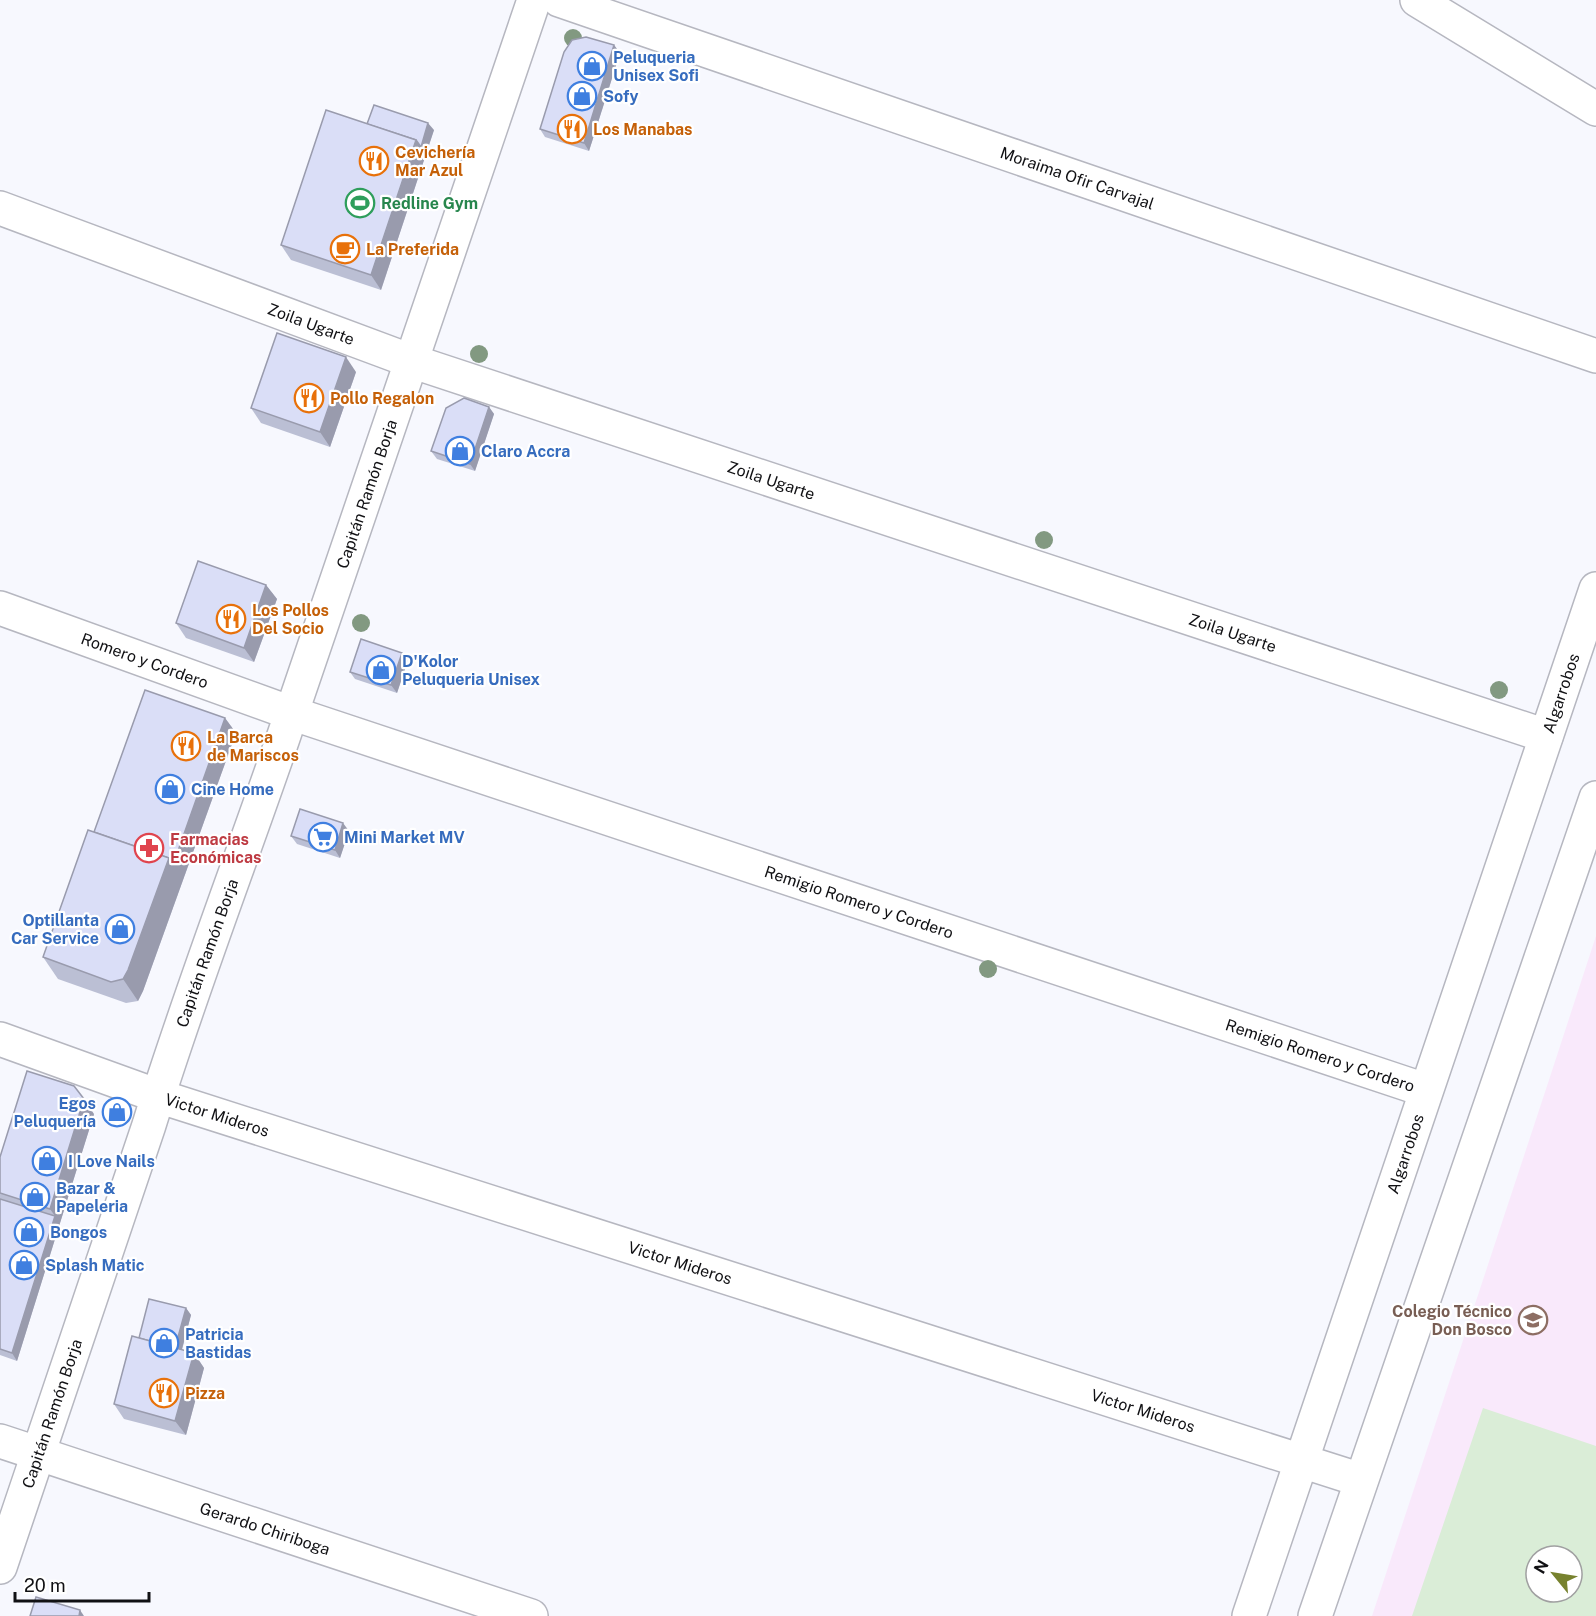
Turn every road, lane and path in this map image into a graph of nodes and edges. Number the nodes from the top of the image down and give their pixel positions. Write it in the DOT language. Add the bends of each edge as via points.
graph roads {
  1 [pos="534,0"];
  2 [pos="559,0"];
  3 [pos="1417,0"];
  4 [pos="1596,109"];
  5 [pos="0,208"];
  6 [pos="1596,356"];
  7 [pos="411,362"];
  8 [pos="1596,589"];
  9 [pos="0,608"];
  10 [pos="291,713"];
  11 [pos="1546,736"];
  12 [pos="1596,798"];
  13 [pos="0,1039"];
  14 [pos="1425,1090"];
  15 [pos="158,1096"];
  16 [pos="0,1441"];
  17 [pos="39,1454"];
  18 [pos="1302,1460"];
  19 [pos="1361,1480"];
  20 [pos="0,1567"];
  21 [pos="531,1616"];
  22 [pos="1249,1616"];
  23 [pos="1315,1616"];
  1 -- 7 [label="street, Capitán Ramón Borja"];
  2 -- 6 [label="street, Moraima Ofir Carvajal"];
  3 -- 4 [label="street"];
  5 -- 7 [label="street, Zoila Ugarte"];
  7 -- 10 [label="street, Capitán Ramón Borja"];
  7 -- 11 [label="street, Zoila Ugarte"];
  8 -- 11 [label="street, Algarrobos"];
  9 -- 10 [label="street, Romero y Cordero"];
  10 -- 14 [label="street, Remigio Romero y Cordero"];
  10 -- 15 [label="street, Capitán Ramón Borja"];
  11 -- 14 [label="street, Algarrobos"];
  12 -- 19 [label="street"];
  13 -- 15 [label="street, Victor Mideros"];
  14 -- 18 [label="street, Algarrobos"];
  15 -- 17 [label="street, Capitán Ramón Borja"];
  15 -- 18 [label="street, Victor Mideros"];
  16 -- 17 [label="street, Gerardo Chiriboga"];
  17 -- 20 [label="street, Capitán Ramón Borja"];
  17 -- 21 [label="street, Gerardo Chiriboga"];
  18 -- 19 [label="street, Victor Mideros"];
  18 -- 22 [label="street, Algarrobos"];
  19 -- 23 [label="street"];
}
